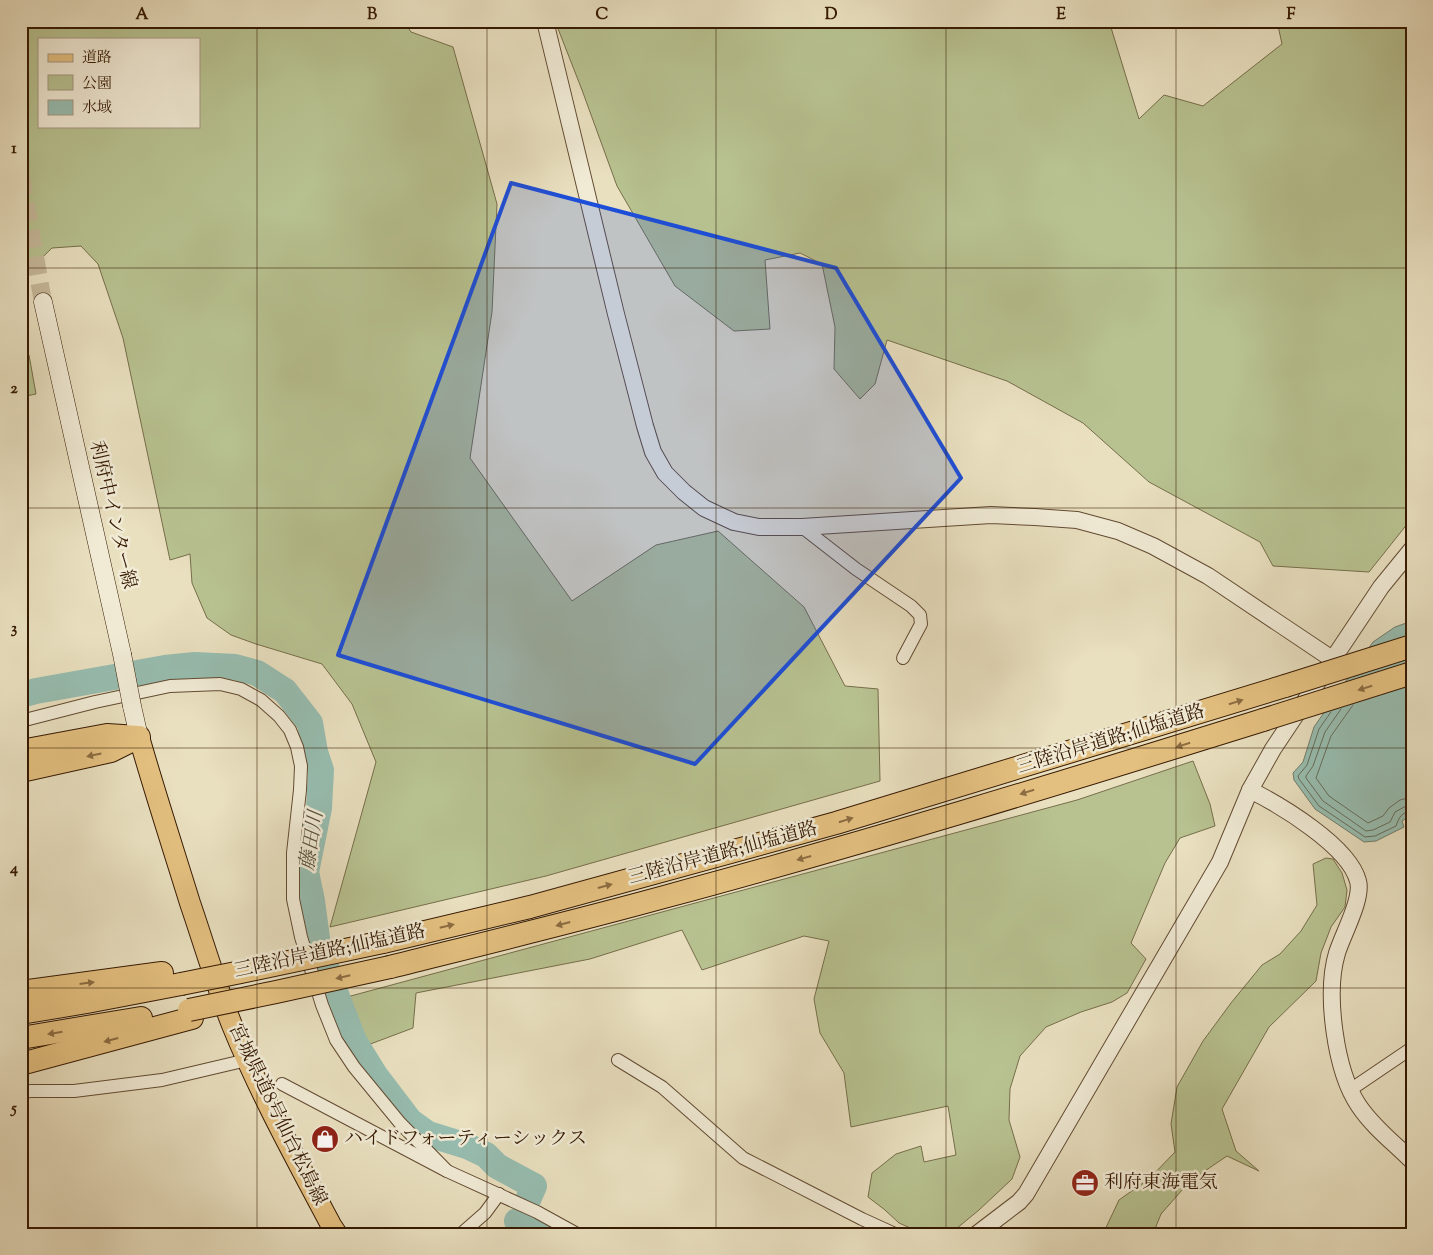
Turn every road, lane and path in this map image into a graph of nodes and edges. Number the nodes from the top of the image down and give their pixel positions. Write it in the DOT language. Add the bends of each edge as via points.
graph roads {
  1 [pos="545,21"];
  2 [pos="43,302"];
  3 [pos="802,527"];
  4 [pos="1409,558"];
  5 [pos="1412,646"];
  6 [pos="903,658"];
  7 [pos="1332,659"];
  8 [pos="1412,673"];
  9 [pos="21,721"];
  10 [pos="139,737"];
  11 [pos="21,751"];
  12 [pos="21,771"];
  13 [pos="1250,790"];
  14 [pos="179,978"];
  15 [pos="21,992"];
  16 [pos="21,1012"];
  17 [pos="191,1014"];
  18 [pos="21,1038"];
  19 [pos="1412,1048"];
  20 [pos="247,1060"];
  21 [pos="618,1060"];
  22 [pos="21,1064"];
  23 [pos="282,1084"];
  24 [pos="1350,1090"];
  25 [pos="21,1092"];
  26 [pos="1412,1160"];
  27 [pos="447,1171"];
  28 [pos="499,1194"];
  29 [pos="338,1234"];
  30 [pos="461,1234"];
  31 [pos="577,1234"];
  32 [pos="895,1234"];
  33 [pos="977,1234"];
  1 -- 3 [label="street" via="653,452 665,473 704,508 734,522 758,527"];
  2 -- 10 [label="main road, 利府中インター線, bridge"];
  3 -- 6 [label="street" via="920,615 921,624"];
  3 -- 7 [label="street" via="992,515 1077,520 1118,531 1153,546 1208,576"];
  4 -- 7 [label="street" via="1381,587"];
  14 -- 5 [label="highway, 三陸沿岸道路;仙塩道路, one-way, bridge" via="241,972 530,906 836,823"];
  7 -- 13 [label="street"];
  8 -- 17 [label="highway, 三陸沿岸道路;仙塩道路, one-way, bridge" via="844,847 538,931"];
  9 -- 27 [label="street" via="170,686 220,684 241,689 261,700 279,716 290,730 301,766 293,853 293,899 322,1005 336,1040 354,1067 400,1123"];
  10 -- 11 [label="highway" via="107,735"];
  10 -- 12 [label="highway, one-way" via="111,751"];
  10 -- 20 [label="main road, 宮城県道8号仙台松島線" via="208,959"];
  13 -- 24 [label="street" via="1303,822 1338,850 1358,881 1359,890 1333,967 1331,985 1336,1040"];
  13 -- 33 [label="street" via="1220,862 1026,1194"];
  15 -- 14 [label="highway, one-way"];
  14 -- 16 [label="highway, 三陸沿岸道路;仙塩道路" via="87,1002"];
  17 -- 18 [label="highway, one-way"];
  17 -- 22 [label="highway, one-way"];
  19 -- 24 [label="street"];
  20 -- 25 [label="street" via="162,1080 74,1091"];
  20 -- 29 [label="main road, 宮城県道8号仙台松島線" via="279,1129"];
  21 -- 32 [label="street" via="662,1087 742,1158"];
  23 -- 27 [label="street"];
  24 -- 26 [label="street" via="1372,1123"];
  27 -- 28 [label="street"];
  28 -- 30 [label="street" via="485,1213"];
  28 -- 31 [label="street"];
}
